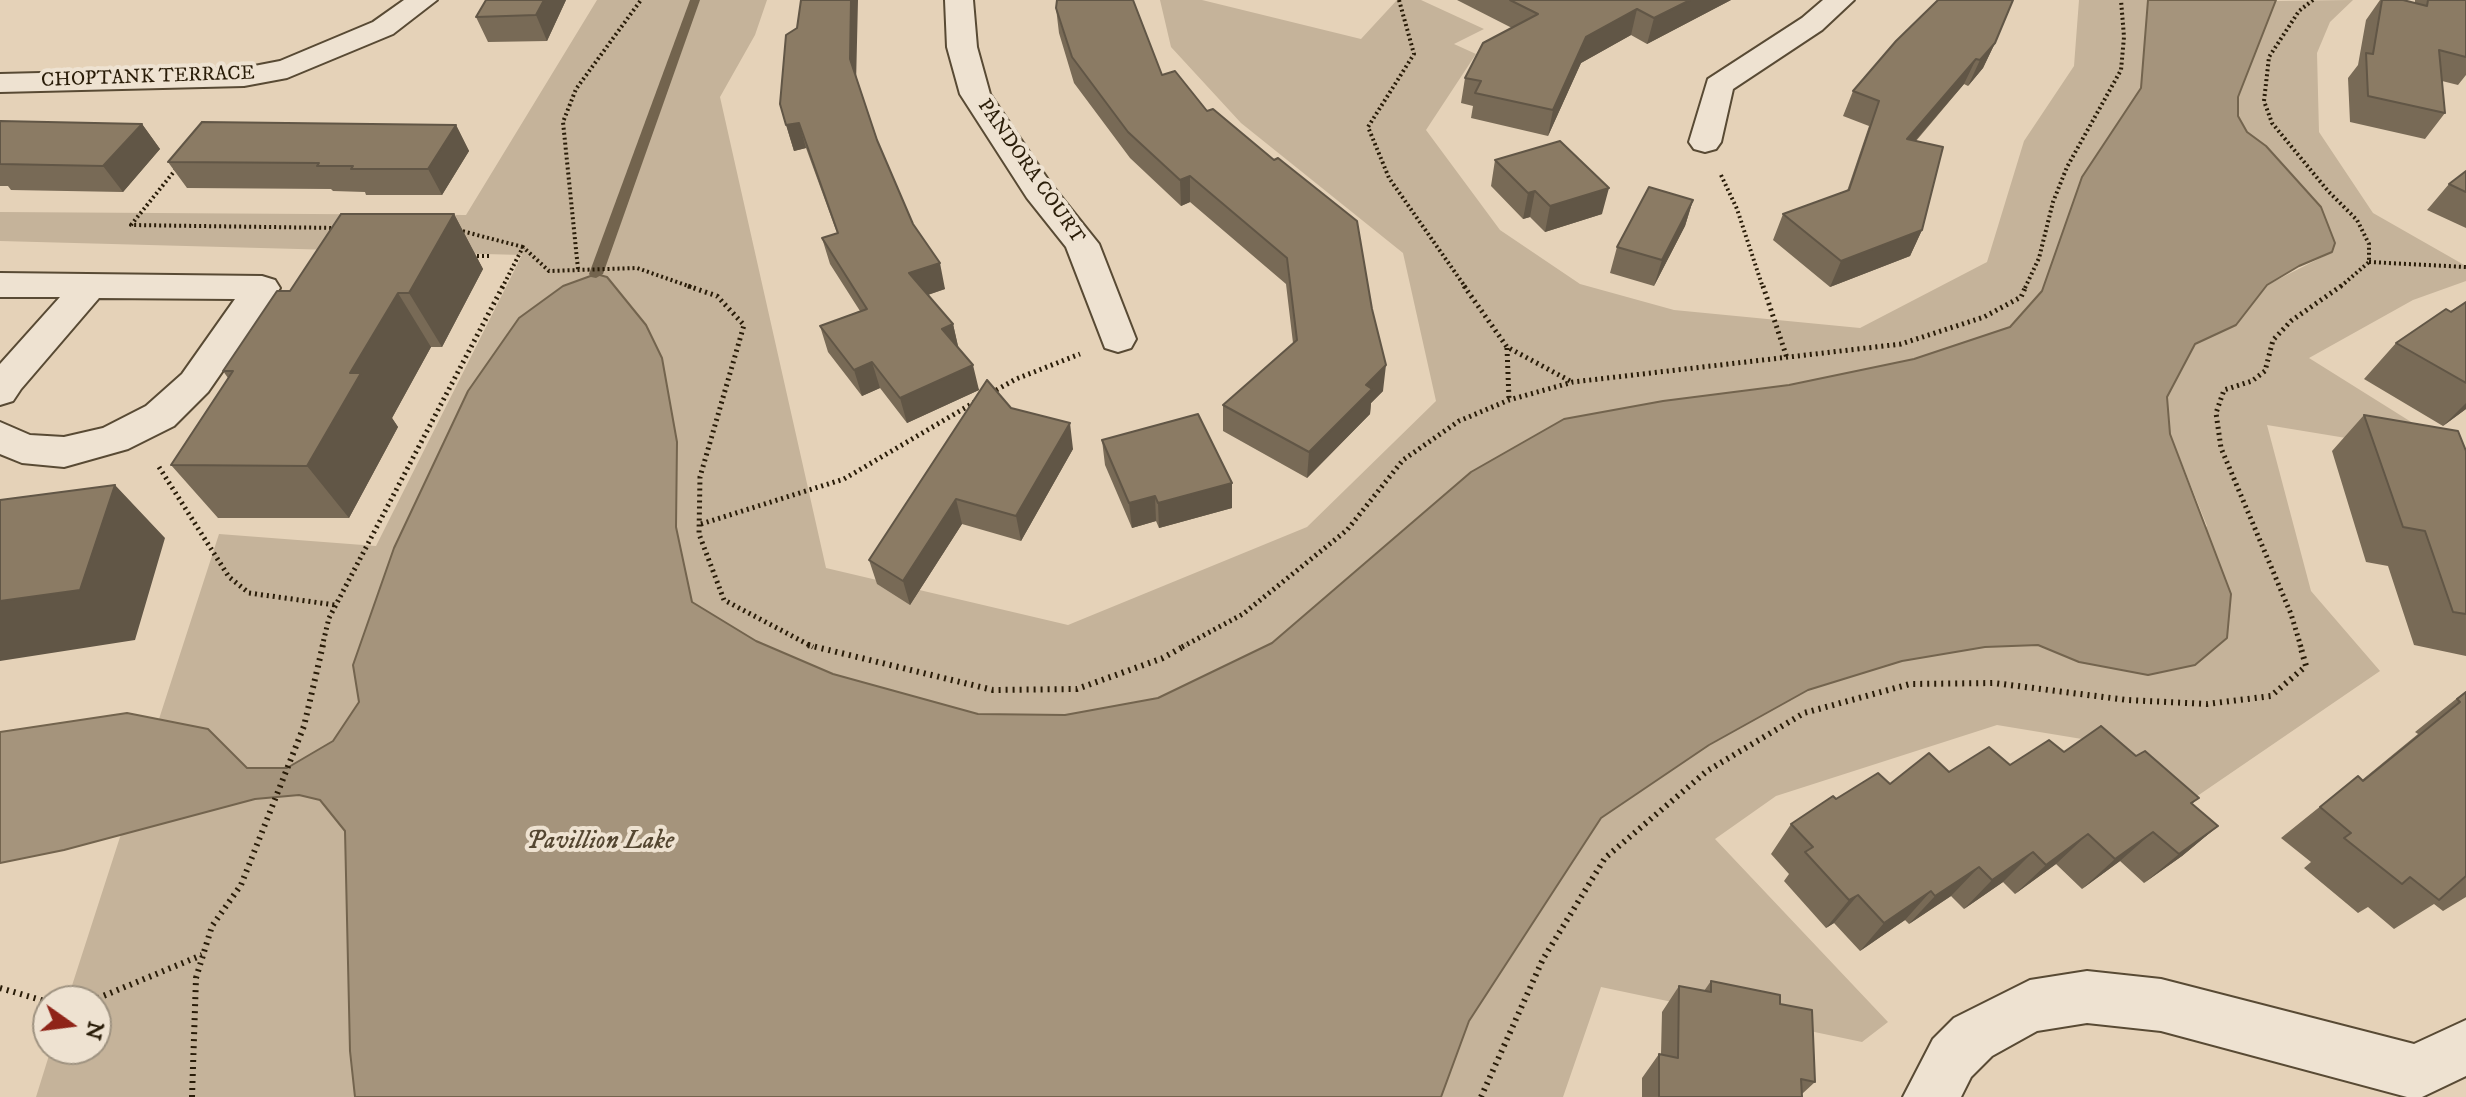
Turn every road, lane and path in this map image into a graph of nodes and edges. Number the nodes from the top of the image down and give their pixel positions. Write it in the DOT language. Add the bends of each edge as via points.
graph roads {
  1 [pos="423,0"];
  2 [pos="641,0"];
  3 [pos="959,0"];
  4 [pos="1399,0"];
  5 [pos="1840,0"];
  6 [pos="2121,0"];
  7 [pos="2313,0"];
  8 [pos="0,83"];
  9 [pos="1705,142"];
  10 [pos="180,164"];
  11 [pos="347,228"];
  12 [pos="455,230"];
  13 [pos="523,247"];
  14 [pos="462,255"];
  15 [pos="491,256"];
  16 [pos="2369,262"];
  17 [pos="2466,267"];
  18 [pos="578,269"];
  19 [pos="0,285"];
  20 [pos="90,286"];
  21 [pos="1118,339"];
  22 [pos="1507,347"];
  23 [pos="1787,358"];
  24 [pos="1573,382"];
  25 [pos="2,384"];
  26 [pos="989,394"];
  27 [pos="1509,400"];
  28 [pos="976,402"];
  29 [pos="0,436"];
  30 [pos="159,467"];
  31 [pos="701,524"];
  32 [pos="335,605"];
  33 [pos="203,955"];
  34 [pos="0,988"];
  35 [pos="112,992"];
  36 [pos="32,997"];
  37 [pos="2466,1047"];
  38 [pos="2422,1085"];
  39 [pos="192,1097"];
  40 [pos="1481,1097"];
  41 [pos="1931,1097"];
  1 -- 8 [label="street, CHOPTANK TERRACE" via="383,28 287,69 244,77"];
  2 -- 18 [label="path" via="576,89 563,122"];
  3 -- 21 [label="street, PANDORA COURT" via="962,47 975,94 1039,191 1082,244"];
  4 -- 22 [label="path" via="1414,54 1368,127 1389,178"];
  5 -- 9 [label="street" via="1719,85"];
  6 -- 23 [label="path" via="2121,70 2067,167 2021,297 1984,317 1901,344"];
  7 -- 16 [label="path" via="2299,11 2269,57 2264,101 2272,123 2357,220 2369,244"];
  9 -- 23 [label="path" via="1737,209"];
  10 -- 11 [label="path" via="131,225"];
  12 -- 13 [label="path"];
  13 -- 18 [label="path" via="549,271"];
  13 -- 32 [label="path"];
  14 -- 15 [label="path"];
  16 -- 17 [label="path"];
  16 -- 40 [label="path" via="2291,321 2273,340 2265,371 2224,390 2216,413 2221,448 2291,614 2306,666 2271,696 2207,704 1994,683 1910,684 1804,713 1707,771 1605,858 1543,959"];
  18 -- 31 [label="path" via="637,268 717,296 744,325 700,477"];
  19 -- 20 [label="street"];
  20 -- 25 [label="street"];
  20 -- 29 [label="street" via="262,288 195,383 160,416 114,439 64,452 22,449"];
  21 -- 26 [label="path"];
  22 -- 24 [label="path"];
  22 -- 27 [label="path"];
  23 -- 24 [label="path"];
  24 -- 27 [label="path"];
  27 -- 31 [label="path" via="1459,421 1403,460 1347,530 1243,614 1163,658 1077,689 993,690 811,647 724,600 699,534"];
  28 -- 31 [label="path" via="844,479"];
  30 -- 32 [label="path" via="229,577 249,593"];
  32 -- 33 [label="path" via="304,726 241,885 212,926"];
  33 -- 35 [label="path"];
  33 -- 39 [label="path" via="196,978"];
  34 -- 36 [label="path"];
  37 -- 38 [label="street"];
  38 -- 41 [label="street" via="2161,1005 2087,997 2030,1006 1973,1037 1952,1058"];
}
